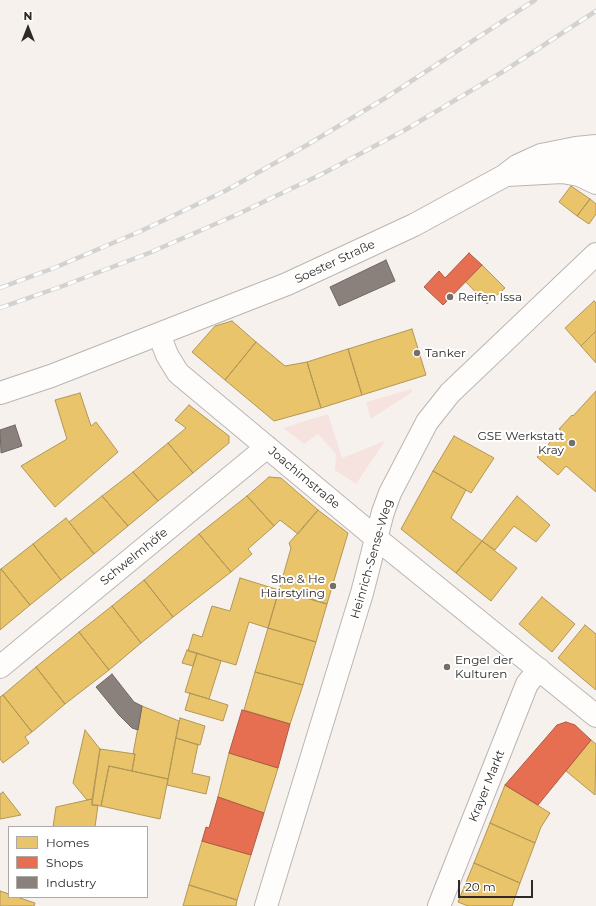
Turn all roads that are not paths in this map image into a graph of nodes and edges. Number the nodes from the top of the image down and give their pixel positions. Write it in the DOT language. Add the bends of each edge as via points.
graph roads {
  1 [pos="596,146"];
  2 [pos="596,162"];
  3 [pos="504,176"];
  4 [pos="596,183"];
  5 [pos="596,254"];
  6 [pos="159,334"];
  7 [pos="0,393"];
  8 [pos="267,447"];
  9 [pos="376,538"];
  10 [pos="0,667"];
  11 [pos="539,669"];
  12 [pos="596,716"];
  13 [pos="266,906"];
  14 [pos="439,906"];
  1 -- 3 [label="street, Soester Straße" via="541,155 516,166"];
  2 -- 3 [label="street, Soester Straße" via="559,161"];
  3 -- 4 [label="street, Soester Straße" via="562,172 579,175"];
  3 -- 6 [label="street, Soester Straße" via="414,225 294,281"];
  5 -- 9 [label="street, Heinrich-Sense-Weg" via="450,393 427,422 390,494"];
  6 -- 7 [label="street"];
  6 -- 8 [label="street, Joachimstraße" via="167,355 178,372"];
  8 -- 9 [label="street, Joachimstraße"];
  8 -- 10 [label="street, Schwelmhöfe"];
  9 -- 11 [label="street, Joachimstraße"];
  9 -- 13 [label="street, Heinrich-Sense-Weg" via="362,593"];
  11 -- 12 [label="street, Joachimstraße"];
  11 -- 14 [label="street, Krayer Markt" via="527,684"];
}
